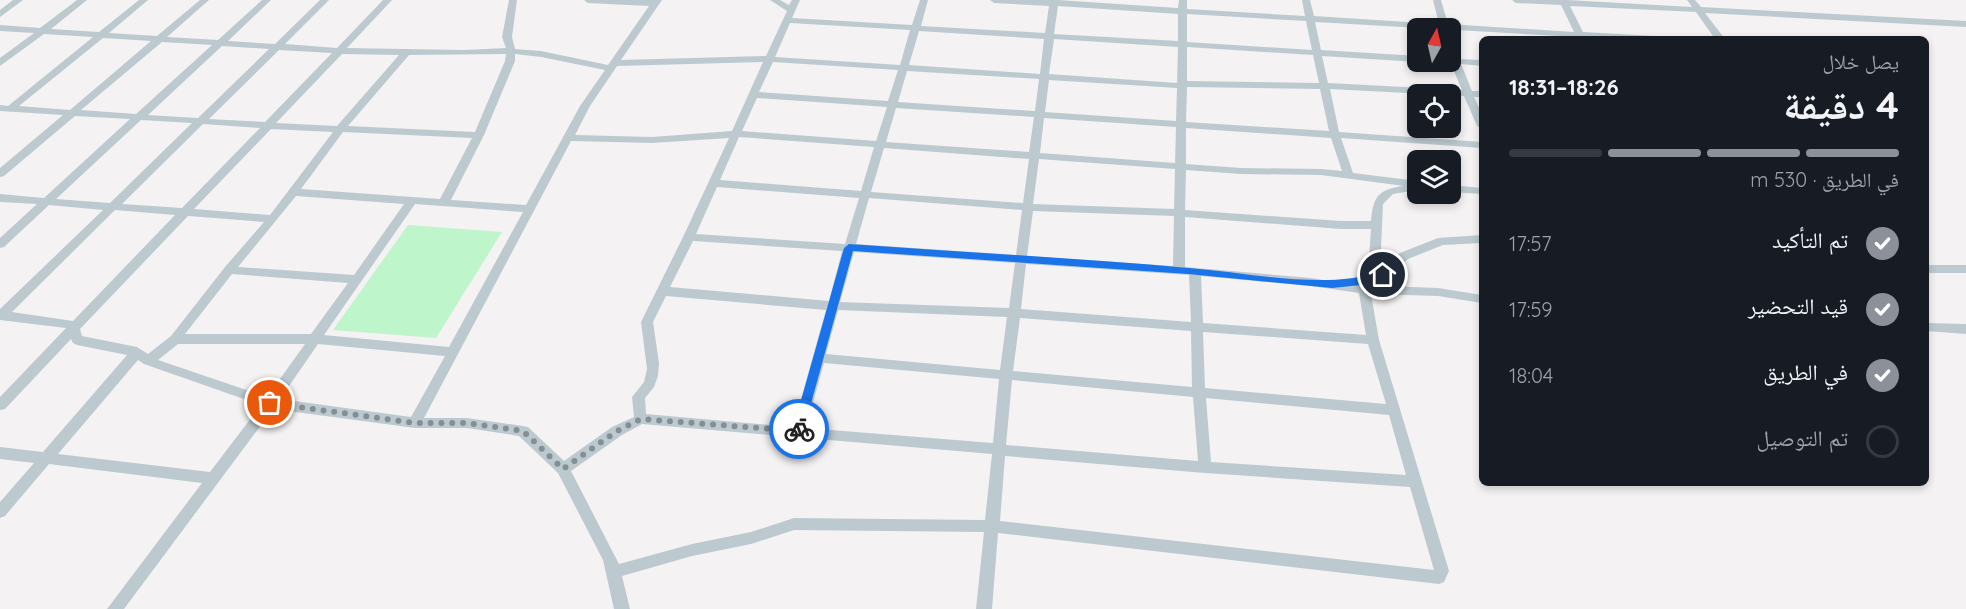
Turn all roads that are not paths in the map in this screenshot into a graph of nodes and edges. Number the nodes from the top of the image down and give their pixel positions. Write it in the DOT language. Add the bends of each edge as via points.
graph roads {
  1 [pos="20,0"];
  2 [pos="83,0"];
  3 [pos="144,0"];
  4 [pos="205,0"];
  5 [pos="267,0"];
  6 [pos="325,0"];
  7 [pos="388,0"];
  8 [pos="513,0"];
  9 [pos="588,0"];
  10 [pos="774,0"];
  11 [pos="924,0"];
  12 [pos="994,0"];
  13 [pos="1305,0"];
  14 [pos="1437,0"];
  15 [pos="1516,0"];
  16 [pos="1691,0"];
  17 [pos="1563,1"];
  18 [pos="657,2"];
  19 [pos="1054,2"];
  20 [pos="1183,6"];
  21 [pos="792,10"];
  22 [pos="1698,11"];
  23 [pos="0,14"];
  24 [pos="1309,18"];
  25 [pos="1442,18"];
  26 [pos="1966,24"];
  27 [pos="1407,25"];
  28 [pos="0,28"];
  29 [pos="916,28"];
  30 [pos="1461,28"];
  31 [pos="42,31"];
  32 [pos="101,35"];
  33 [pos="1049,36"];
  34 [pos="1567,36"];
  35 [pos="1580,36"];
  36 [pos="1718,36"];
  37 [pos="159,39"];
  38 [pos="219,43"];
  39 [pos="1184,45"];
  40 [pos="277,46"];
  41 [pos="341,51"];
  42 [pos="511,51"];
  43 [pos="406,52"];
  44 [pos="1316,53"];
  45 [pos="1407,58"];
  46 [pos="770,59"];
  47 [pos="1461,62"];
  48 [pos="0,63"];
  49 [pos="1479,63"];
  50 [pos="614,66"];
  51 [pos="904,68"];
  52 [pos="1458,72"];
  53 [pos="1044,77"];
  54 [pos="1183,85"];
  55 [pos="1323,86"];
  56 [pos="1469,93"];
  57 [pos="1479,94"];
  58 [pos="754,95"];
  59 [pos="893,104"];
  60 [pos="5,109"];
  61 [pos="72,113"];
  62 [pos="1040,114"];
  63 [pos="138,117"];
  64 [pos="1479,118"];
  65 [pos="200,121"];
  66 [pos="1182,123"];
  67 [pos="269,125"];
  68 [pos="340,129"];
  69 [pos="1334,133"];
  70 [pos="737,134"];
  71 [pos="479,135"];
  72 [pos="567,138"];
  73 [pos="881,144"];
  74 [pos="1479,145"];
  75 [pos="1035,155"];
  76 [pos="1181,165"];
  77 [pos="0,174"];
  78 [pos="1348,174"];
  79 [pos="714,183"];
  80 [pos="1407,184"];
  81 [pos="1407,188"];
  82 [pos="1461,189"];
  83 [pos="1479,190"];
  84 [pos="293,192"];
  85 [pos="865,194"];
  86 [pos="0,198"];
  87 [pos="412,200"];
  88 [pos="45,201"];
  89 [pos="444,202"];
  90 [pos="112,207"];
  91 [pos="1027,207"];
  92 [pos="530,208"];
  93 [pos="185,212"];
  94 [pos="1180,213"];
  95 [pos="273,219"];
  96 [pos="1378,225"];
  97 [pos="689,237"];
  98 [pos="1479,239"];
  99 [pos="0,244"];
  100 [pos="849,248"];
  101 [pos="1022,260"];
  102 [pos="1929,269"];
  103 [pos="1966,269"];
  104 [pos="229,270"];
  105 [pos="1179,270"];
  106 [pos="1195,272"];
  107 [pos="356,279"];
  108 [pos="1374,279"];
  109 [pos="1332,285"];
  110 [pos="1364,290"];
  111 [pos="662,291"];
  112 [pos="1479,299"];
  113 [pos="834,306"];
  114 [pos="1014,313"];
  115 [pos="0,315"];
  116 [pos="73,326"];
  117 [pos="1197,327"];
  118 [pos="1929,327"];
  119 [pos="1966,328"];
  120 [pos="175,339"];
  121 [pos="314,339"];
  122 [pos="1373,340"];
  123 [pos="453,352"];
  124 [pos="143,357"];
  125 [pos="819,358"];
  126 [pos="1006,376"];
  127 [pos="1199,394"];
  128 [pos="270,403"];
  129 [pos="0,405"];
  130 [pos="1395,410"];
  131 [pos="641,419"];
  132 [pos="415,423"];
  133 [pos="798,431"];
  134 [pos="999,449"];
  135 [pos="0,453"];
  136 [pos="47,459"];
  137 [pos="1205,467"];
  138 [pos="563,469"];
  139 [pos="212,478"];
  140 [pos="1414,481"];
  141 [pos="0,512"];
  142 [pos="992,526"];
  143 [pos="613,572"];
  144 [pos="115,609"];
  145 [pos="622,609"];
  146 [pos="984,609"];
  1 -- 23 [label="street"];
  2 -- 31 [label="street"];
  3 -- 32 [label="street"];
  4 -- 37 [label="street"];
  5 -- 38 [label="street"];
  6 -- 40 [label="street"];
  7 -- 41 [label="street"];
  8 -- 42 [label="street" via="507,37"];
  9 -- 18 [label="street"];
  10 -- 21 [label="street"];
  11 -- 29 [label="street"];
  12 -- 19 [label="street"];
  13 -- 24 [label="street"];
  14 -- 25 [label="street"];
  15 -- 17 [label="street"];
  16 -- 22 [label="street"];
  17 -- 22 [label="street"];
  17 -- 35 [label="street"];
  18 -- 50 [label="street"];
  19 -- 20 [label="street"];
  19 -- 33 [label="street"];
  20 -- 24 [label="street"];
  20 -- 39 [label="street"];
  21 -- 29 [label="street"];
  21 -- 46 [label="street"];
  22 -- 26 [label="street"];
  22 -- 36 [label="street"];
  24 -- 27 [label="street"];
  24 -- 44 [label="street"];
  28 -- 31 [label="street"];
  29 -- 33 [label="street"];
  29 -- 51 [label="street"];
  30 -- 34 [label="street"];
  31 -- 32 [label="street"];
  31 -- 48 [label="street"];
  32 -- 37 [label="street"];
  32 -- 60 [label="street"];
  33 -- 39 [label="street"];
  33 -- 53 [label="street"];
  37 -- 38 [label="street"];
  37 -- 61 [label="street"];
  38 -- 40 [label="street"];
  38 -- 63 [label="street"];
  39 -- 44 [label="street"];
  39 -- 54 [label="street"];
  40 -- 41 [label="street"];
  40 -- 65 [label="street"];
  41 -- 43 [label="street"];
  41 -- 67 [label="street"];
  42 -- 43 [label="street"];
  42 -- 50 [label="street"];
  42 -- 71 [label="street"];
  43 -- 68 [label="street"];
  44 -- 45 [label="street"];
  44 -- 55 [label="street"];
  46 -- 50 [label="street"];
  46 -- 51 [label="street"];
  46 -- 58 [label="street"];
  47 -- 49 [label="street"];
  50 -- 72 [label="street"];
  51 -- 53 [label="street"];
  51 -- 59 [label="street"];
  52 -- 56 [label="street"];
  53 -- 54 [label="street"];
  53 -- 62 [label="street"];
  54 -- 55 [label="street"];
  54 -- 66 [label="street"];
  55 -- 56 [label="street"];
  55 -- 69 [label="street"];
  56 -- 57 [label="street"];
  56 -- 64 [label="street"];
  58 -- 59 [label="street"];
  58 -- 70 [label="street"];
  59 -- 62 [label="street"];
  59 -- 73 [label="street"];
  60 -- 61 [label="street"];
  61 -- 63 [label="street"];
  61 -- 77 [label="street"];
  62 -- 66 [label="street"];
  62 -- 75 [label="street"];
  63 -- 65 [label="street"];
  63 -- 88 [label="street"];
  65 -- 67 [label="street"];
  65 -- 90 [label="street"];
  66 -- 69 [label="street"];
  66 -- 76 [label="street"];
  67 -- 68 [label="street"];
  67 -- 93 [label="street"];
  68 -- 71 [label="street"];
  68 -- 84 [label="street"];
  69 -- 74 [label="street"];
  69 -- 78 [label="street"];
  70 -- 72 [label="street" via="652,140"];
  70 -- 73 [label="street"];
  70 -- 79 [label="street"];
  71 -- 89 [label="street"];
  72 -- 92 [label="street"];
  73 -- 75 [label="street"];
  73 -- 85 [label="street"];
  75 -- 76 [label="street"];
  75 -- 91 [label="street"];
  76 -- 78 [label="street"];
  76 -- 94 [label="street"];
  78 -- 80 [label="street"];
  79 -- 85 [label="street"];
  79 -- 97 [label="street"];
  81 -- 96 [label="street" via="1390,191 1378,203"];
  82 -- 83 [label="street"];
  84 -- 87 [label="street"];
  84 -- 95 [label="street"];
  85 -- 91 [label="street"];
  85 -- 100 [label="street"];
  86 -- 88 [label="street"];
  87 -- 89 [label="street"];
  87 -- 107 [label="street"];
  88 -- 90 [label="street"];
  88 -- 99 [label="street"];
  89 -- 92 [label="street"];
  90 -- 93 [label="street"];
  90 -- 115 [label="street"];
  91 -- 94 [label="street"];
  91 -- 101 [label="street"];
  92 -- 123 [label="street"];
  93 -- 95 [label="street"];
  93 -- 116 [label="street"];
  94 -- 96 [label="street"];
  94 -- 105 [label="street"];
  95 -- 104 [label="street"];
  96 -- 108 [label="street"];
  97 -- 100 [label="street"];
  97 -- 111 [label="street"];
  98 -- 108 [label="street" via="1443,241 1414,251"];
  100 -- 101 [label="street"];
  100 -- 113 [label="street"];
  101 -- 105 [label="street"];
  101 -- 114 [label="street"];
  102 -- 103 [label="street"];
  104 -- 107 [label="street"];
  104 -- 120 [label="street"];
  105 -- 106 [label="street"];
  106 -- 109 [label="street"];
  106 -- 117 [label="street"];
  107 -- 121 [label="street"];
  108 -- 109 [label="street"];
  109 -- 110 [label="street"];
  110 -- 112 [label="street" via="1438,292"];
  110 -- 122 [label="street"];
  111 -- 113 [label="street"];
  111 -- 131 [label="street" via="647,322 653,361 652,375 636,403"];
  113 -- 114 [label="street"];
  113 -- 125 [label="street"];
  114 -- 117 [label="street"];
  114 -- 126 [label="street"];
  115 -- 116 [label="street"];
  116 -- 124 [label="street" via="77,340"];
  116 -- 129 [label="street"];
  117 -- 122 [label="street"];
  117 -- 127 [label="street"];
  118 -- 119 [label="street"];
  120 -- 121 [label="street"];
  120 -- 124 [label="street"];
  121 -- 123 [label="street"];
  121 -- 128 [label="street"];
  122 -- 130 [label="street"];
  123 -- 132 [label="street"];
  124 -- 128 [label="street"];
  124 -- 136 [label="street"];
  125 -- 126 [label="street"];
  125 -- 133 [label="street"];
  126 -- 127 [label="street"];
  126 -- 134 [label="street"];
  127 -- 130 [label="street"];
  127 -- 137 [label="street"];
  128 -- 132 [label="street"];
  128 -- 139 [label="street"];
  130 -- 140 [label="street"];
  131 -- 133 [label="street"];
  131 -- 138 [label="street"];
  132 -- 138 [label="street" via="467,423 523,431"];
  133 -- 134 [label="street"];
  134 -- 137 [label="street"];
  134 -- 142 [label="street"];
  135 -- 136 [label="street"];
  136 -- 139 [label="street"];
  136 -- 141 [label="street"];
  137 -- 140 [label="street"];
  138 -- 143 [label="street"];
  139 -- 144 [label="street"];
  140 -- 142 [label="street" via="1442,571 1439,577"];
  142 -- 143 [label="street" via="794,524"];
  142 -- 146 [label="street"];
  143 -- 145 [label="street"];
}
